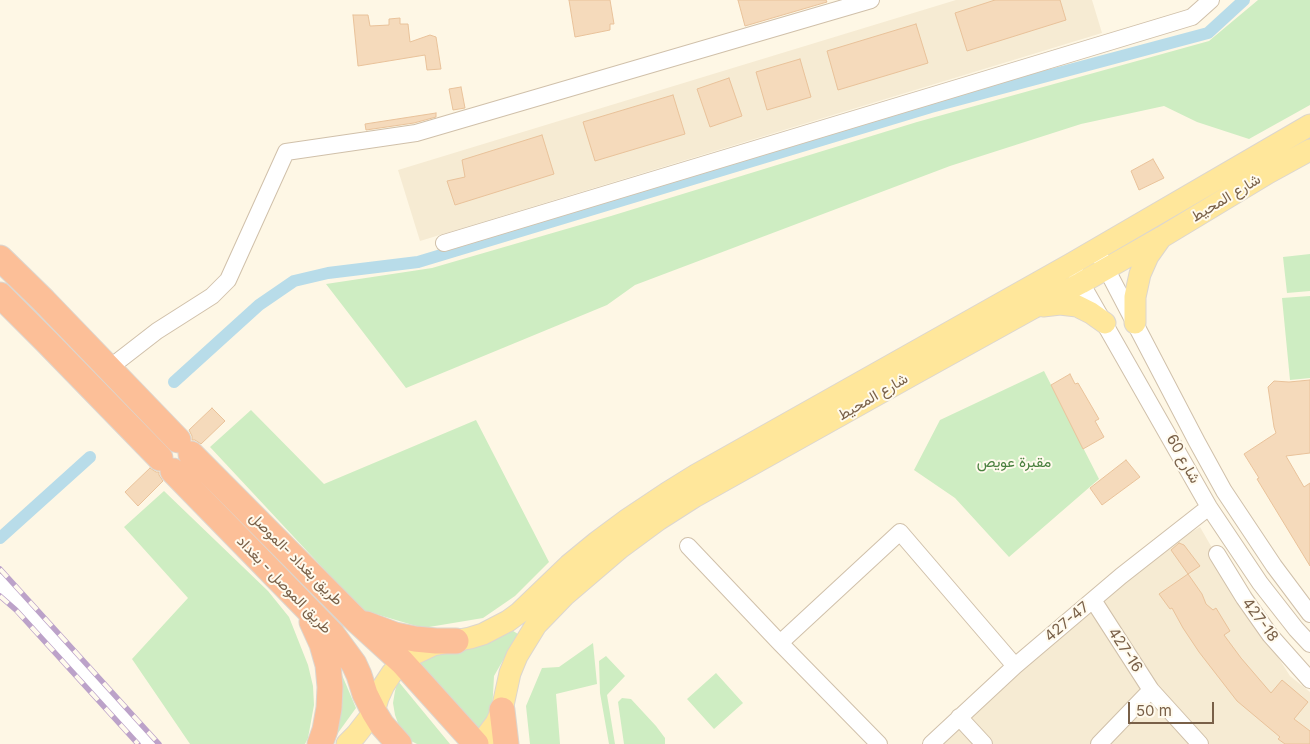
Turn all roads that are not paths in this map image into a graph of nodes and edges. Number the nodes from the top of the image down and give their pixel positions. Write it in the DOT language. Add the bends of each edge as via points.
graph roads {
  1 [pos="871,0"];
  2 [pos="1211,0"];
  3 [pos="1310,125"];
  4 [pos="1310,150"];
  5 [pos="1162,237"];
  6 [pos="444,243"];
  7 [pos="1096,249"];
  8 [pos="0,258"];
  9 [pos="1070,264"];
  10 [pos="1106,268"];
  11 [pos="1081,283"];
  12 [pos="0,296"];
  13 [pos="44,301"];
  14 [pos="1033,308"];
  15 [pos="25,321"];
  16 [pos="66,323"];
  17 [pos="1105,323"];
  18 [pos="1135,323"];
  19 [pos="48,342"];
  20 [pos="108,369"];
  21 [pos="901,371"];
  22 [pos="880,383"];
  23 [pos="1209,507"];
  24 [pos="688,546"];
  25 [pos="1217,554"];
  26 [pos="0,582"];
  27 [pos="288,590"];
  28 [pos="1093,600"];
  29 [pos="1310,614"];
  30 [pos="356,620"];
  31 [pos="1296,628"];
  32 [pos="456,640"];
  33 [pos="780,643"];
  34 [pos="1310,644"];
  35 [pos="402,662"];
  36 [pos="1294,662"];
  37 [pos="1015,666"];
  38 [pos="1310,680"];
  39 [pos="1151,690"];
  40 [pos="502,710"];
  41 [pos="374,712"];
  42 [pos="959,717"];
  43 [pos="149,744"];
  44 [pos="320,744"];
  45 [pos="347,744"];
  46 [pos="399,744"];
  47 [pos="477,744"];
  48 [pos="506,744"];
  49 [pos="879,744"];
  50 [pos="931,744"];
  51 [pos="984,744"];
  52 [pos="1099,744"];
  53 [pos="1200,744"];
  1 -- 20 [label="street" via="416,133 286,152 228,280 212,296 157,331"];
  2 -- 6 [label="street" via="1192,17"];
  3 -- 7 [label="main road, شارع المحيط"];
  4 -- 5 [label="main road, شارع المحيط"];
  5 -- 10 [label="main road, شارع المحيط"];
  5 -- 18 [label="main road" via="1140,274 1135,297"];
  7 -- 9 [label="main road, شارع المحيط"];
  7 -- 10 [label="street, شارع 60"];
  8 -- 13 [label="highway, طريق بغداد -الموصل"];
  9 -- 11 [label="street, شارع 60"];
  9 -- 21 [label="main road, شارع المحيط"];
  10 -- 11 [label="main road, شارع المحيط"];
  10 -- 18 [label="street, شارع 60"];
  11 -- 14 [label="main road, شارع المحيط"];
  11 -- 17 [label="street, شارع 60"];
  12 -- 15 [label="highway, طريق الموصل - بغداد"];
  13 -- 15 [label="highway"];
  13 -- 16 [label="highway, طريق بغداد -الموصل"];
  14 -- 17 [label="main road" via="1060,304 1077,306"];
  14 -- 21 [label="main road, شارع المحيط"];
  15 -- 19 [label="highway, طريق الموصل - بغداد"];
  16 -- 19 [label="highway" via="53,332"];
  16 -- 20 [label="highway, طريق بغداد -الموصل"];
  17 -- 23 [label="street, شارع 60"];
  18 -- 29 [label="street, شارع 60" via="1224,491"];
  19 -- 27 [label="highway, طريق الموصل - بغداد"];
  20 -- 30 [label="highway, طريق بغداد -الموصل"];
  21 -- 22 [label="main road, شارع المحيط"];
  22 -- 32 [label="main road, شارع المحيط" via="696,475 597,542 508,621 483,634"];
  22 -- 40 [label="main road, شارع المحيط" via="658,520 565,595 536,625 517,656"];
  23 -- 28 [label="street, 427-47"];
  23 -- 31 [label="street, شارع 60" via="1260,583"];
  24 -- 33 [label="street"];
  25 -- 36 [label="street, 427-18" via="1270,635"];
  26 -- 43 [label="street"];
  27 -- 41 [label="highway, طريق الموصل - بغداد" via="348,655"];
  27 -- 44 [label="highway" via="314,624 328,665 329,708"];
  28 -- 37 [label="street, 427-47"];
  28 -- 39 [label="street, 427-16"];
  30 -- 32 [label="highway" via="415,639"];
  30 -- 35 [label="highway, طريق بغداد -الموصل"];
  31 -- 34 [label="street, شارع 60"];
  31 -- 36 [label="street"];
  32 -- 35 [label="main road, شارع المحيط" via="427,647"];
  33 -- 37 [label="street" via="900,532"];
  33 -- 49 [label="street"];
  35 -- 41 [label="main road, شارع المحيط" via="384,685"];
  35 -- 47 [label="highway, طريق بغداد -الموصل"];
  36 -- 38 [label="street, 427-18"];
  37 -- 42 [label="street, 427-47"];
  39 -- 52 [label="street"];
  39 -- 53 [label="street, 427-16"];
  40 -- 47 [label="main road, شارع المحيط" via="488,735"];
  40 -- 48 [label="highway"];
  41 -- 45 [label="main road, شارع المحيط"];
  41 -- 46 [label="highway, طريق الموصل - بغداد"];
  42 -- 50 [label="street, 427-47"];
  42 -- 51 [label="street"];
}
